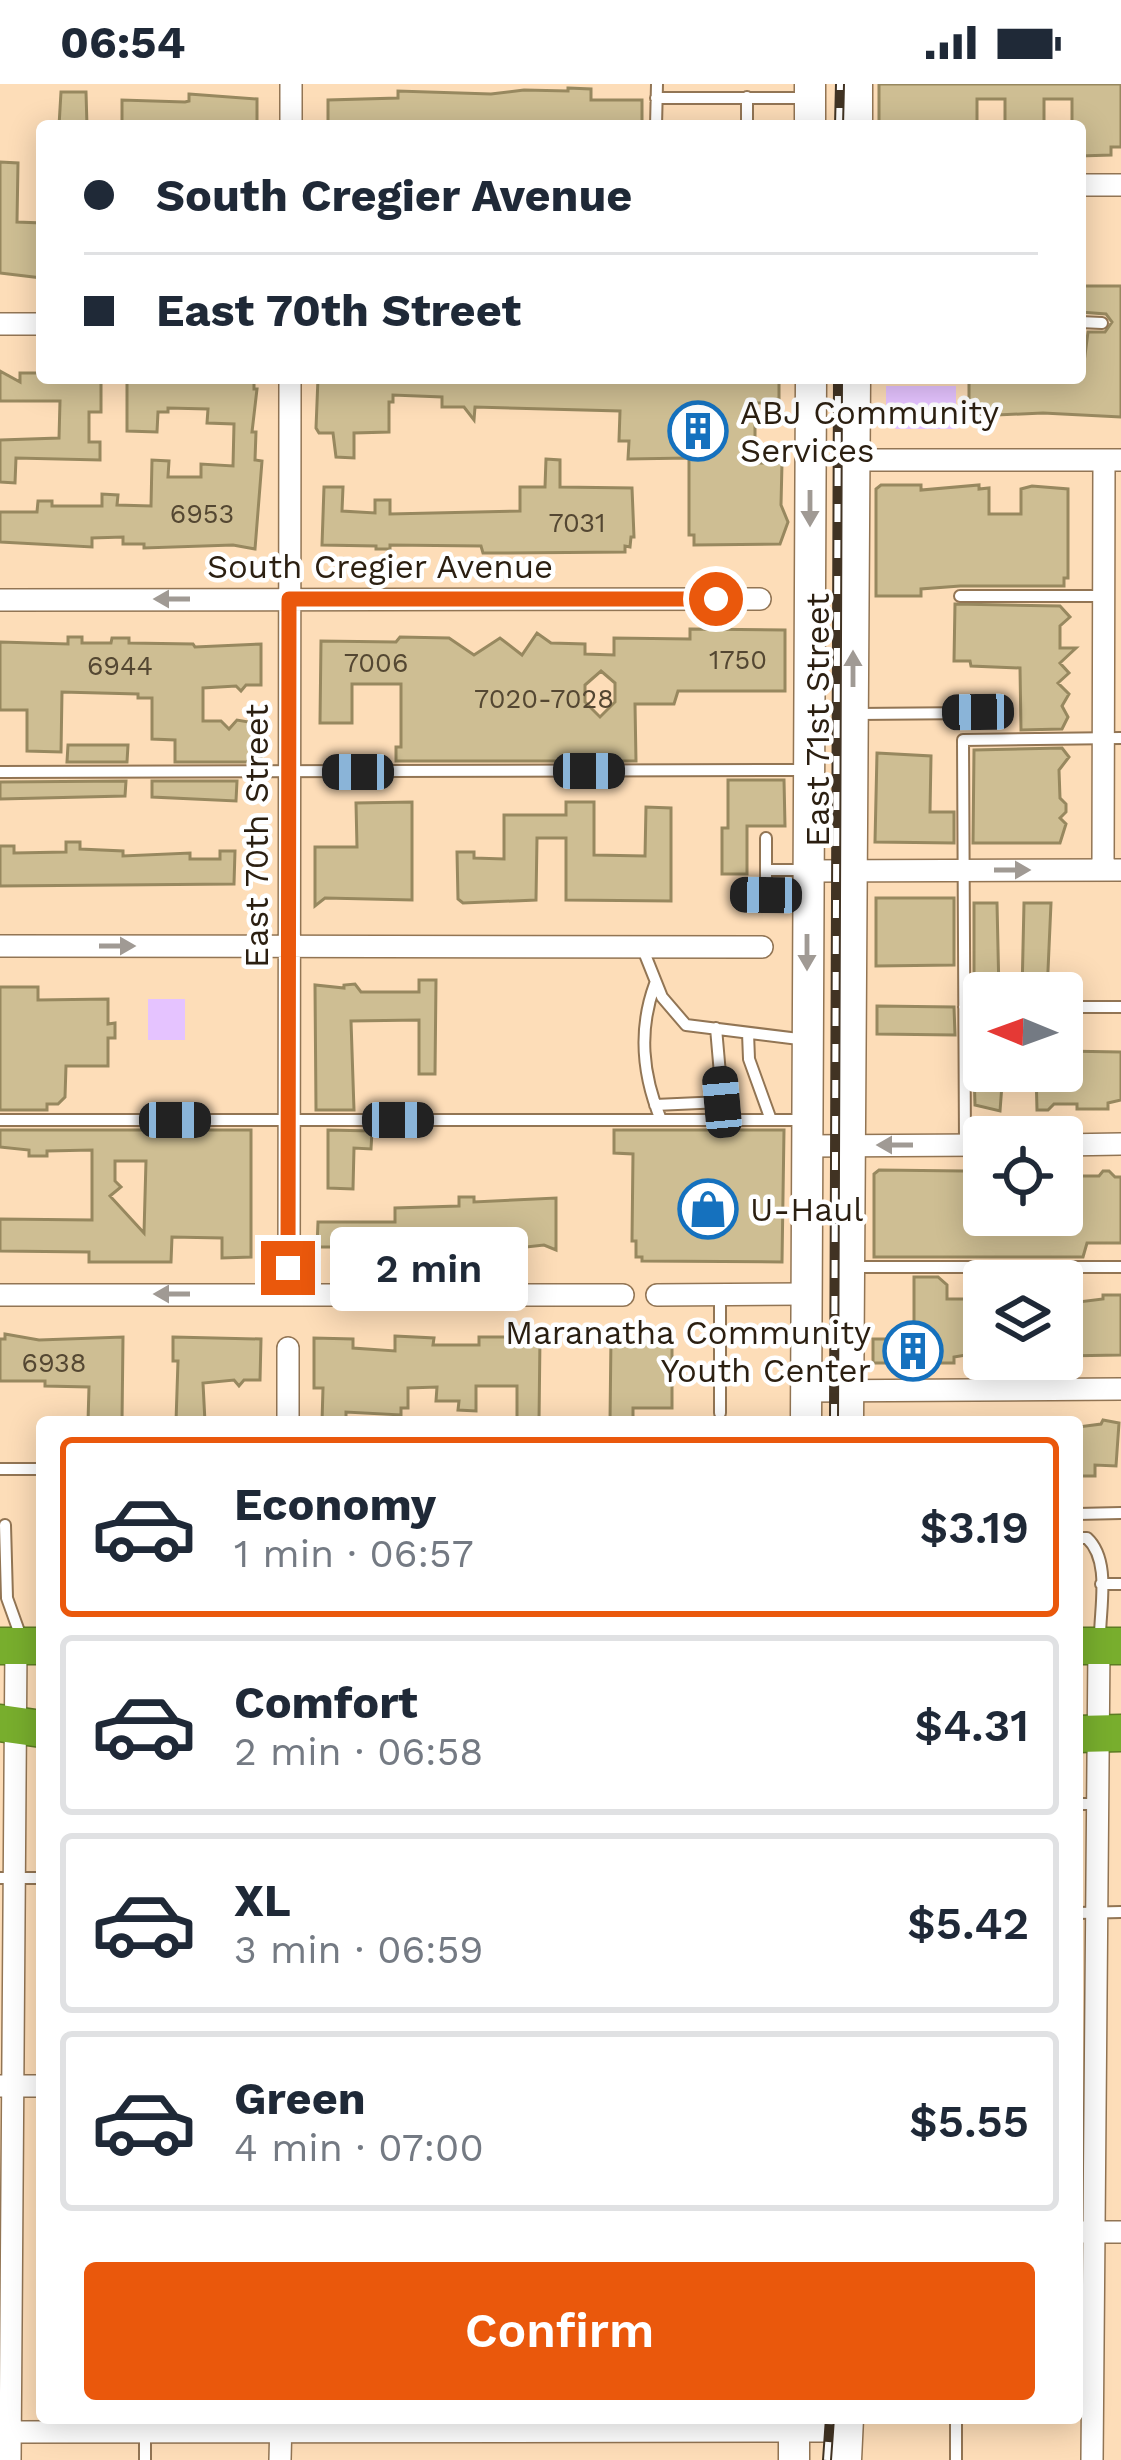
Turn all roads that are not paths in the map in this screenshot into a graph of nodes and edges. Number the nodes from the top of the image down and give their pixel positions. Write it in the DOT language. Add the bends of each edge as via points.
graph roads {
  1 [pos="291,84"];
  2 [pos="857,84"];
  3 [pos="656,91"];
  4 [pos="747,98"];
  5 [pos="810,102"];
  6 [pos="291,120"];
  7 [pos="747,120"];
  8 [pos="857,120"];
  9 [pos="1086,185"];
  10 [pos="1121,185"];
  11 [pos="1086,322"];
  12 [pos="36,323"];
  13 [pos="1102,323"];
  14 [pos="0,324"];
  15 [pos="290,384"];
  16 [pos="811,384"];
  17 [pos="854,384"];
  18 [pos="854,460"];
  19 [pos="1113,460"];
  20 [pos="960,596"];
  21 [pos="289,599"];
  22 [pos="760,599"];
  23 [pos="1109,599"];
  24 [pos="0,600"];
  25 [pos="809,600"];
  26 [pos="853,600"];
  27 [pos="978,712"];
  28 [pos="853,714"];
  29 [pos="1112,738"];
  30 [pos="808,770"];
  31 [pos="0,772"];
  32 [pos="289,772"];
  33 [pos="766,838"];
  34 [pos="766,870"];
  35 [pos="853,870"];
  36 [pos="964,870"];
  37 [pos="1112,870"];
  38 [pos="808,871"];
  39 [pos="737,895"];
  40 [pos="0,946"];
  41 [pos="289,946"];
  42 [pos="642,947"];
  43 [pos="762,947"];
  44 [pos="964,972"];
  45 [pos="655,983"];
  46 [pos="1121,1006"];
  47 [pos="1083,1007"];
  48 [pos="716,1028"];
  49 [pos="748,1033"];
  50 [pos="808,1040"];
  51 [pos="722,1102"];
  52 [pos="655,1105"];
  53 [pos="0,1120"];
  54 [pos="289,1120"];
  55 [pos="661,1120"];
  56 [pos="724,1120"];
  57 [pos="771,1120"];
  58 [pos="806,1133"];
  59 [pos="1121,1144"];
  60 [pos="963,1145"];
  61 [pos="1083,1145"];
  62 [pos="850,1146"];
  63 [pos="849,1267"];
  64 [pos="1121,1267"];
  65 [pos="289,1294"];
  66 [pos="720,1294"];
  67 [pos="806,1294"];
  68 [pos="0,1295"];
  69 [pos="623,1295"];
  70 [pos="657,1295"];
  71 [pos="289,1348"];
  72 [pos="1121,1389"];
  73 [pos="848,1390"];
  74 [pos="806,1407"];
  75 [pos="720,1413"];
  76 [pos="288,1416"];
  77 [pos="848,1416"];
  78 [pos="0,1468"];
  79 [pos="36,1468"];
  80 [pos="1083,1514"];
  81 [pos="1121,1514"];
  82 [pos="5,1525"];
  83 [pos="1083,1538"];
  84 [pos="1101,1584"];
  85 [pos="1121,1584"];
  86 [pos="20,1646"];
  87 [pos="1099,1646"];
  88 [pos="19,1726"];
  89 [pos="1099,1733"];
  90 [pos="1088,1804"];
  91 [pos="7,1878"];
  92 [pos="1087,1912"];
  93 [pos="1121,1912"];
  94 [pos="5,2086"];
  95 [pos="36,2086"];
  96 [pos="1086,2232"];
  97 [pos="1121,2232"];
  98 [pos="956,2424"];
  99 [pos="145,2425"];
  100 [pos="280,2425"];
  101 [pos="5,2432"];
  102 [pos="794,2436"];
  103 [pos="847,2436"];
  104 [pos="10,2460"];
  105 [pos="145,2460"];
  106 [pos="280,2460"];
  107 [pos="956,2460"];
  108 [pos="1092,2460"];
  1 -- 6 [label="street"];
  2 -- 8 [label="main road"];
  3 -- 4 [label="lane"];
  4 -- 5 [label="lane"];
  4 -- 7 [label="lane"];
  9 -- 10 [label="street"];
  11 -- 13 [label="lane"];
  12 -- 14 [label="street"];
  15 -- 21 [label="street, East 70th Street"];
  16 -- 25 [label="main road, East 71st Street, one-way"];
  17 -- 18 [label="main road, East 71st Street"];
  18 -- 19 [label="street"];
  18 -- 26 [label="main road, East 71st Street"];
  19 -- 23 [label="street"];
  20 -- 23 [label="lane"];
  21 -- 22 [label="street, South Cregier Avenue"];
  21 -- 24 [label="street, South Cregier Avenue, one-way"];
  21 -- 32 [label="street, East 70th Street"];
  23 -- 29 [label="street"];
  25 -- 26 [label="street"];
  25 -- 30 [label="main road, East 71st Street"];
  28 -- 26 [label="main road, East 71st Street, one-way"];
  27 -- 28 [label="lane"];
  28 -- 35 [label="main road, East 71st Street"];
  29 -- 36 [label="lane" via="963,740"];
  29 -- 37 [label="street"];
  30 -- 32 [label="lane"];
  30 -- 38 [label="main road, East 71st Street"];
  31 -- 32 [label="lane"];
  32 -- 41 [label="street, East 70th Street"];
  33 -- 34 [label="lane"];
  34 -- 38 [label="lane"];
  34 -- 39 [label="lane" via="766,895"];
  35 -- 36 [label="street"];
  35 -- 38 [label="street"];
  35 -- 62 [label="main road, East 71st Street"];
  36 -- 37 [label="street, one-way"];
  36 -- 44 [label="lane"];
  38 -- 50 [label="main road, East 71st Street, one-way"];
  40 -- 41 [label="street, one-way"];
  41 -- 42 [label="street"];
  41 -- 54 [label="street, East 70th Street"];
  42 -- 43 [label="street"];
  42 -- 45 [label="lane"];
  45 -- 48 [label="lane" via="686,1025"];
  45 -- 52 [label="lane" via="642,1018"];
  46 -- 47 [label="lane"];
  48 -- 49 [label="lane"];
  48 -- 51 [label="lane"];
  49 -- 50 [label="lane"];
  49 -- 57 [label="lane" via="748,1059"];
  50 -- 58 [label="main road, East 71st Street"];
  51 -- 52 [label="lane"];
  51 -- 56 [label="lane"];
  52 -- 55 [label="lane"];
  53 -- 54 [label="lane"];
  54 -- 55 [label="lane"];
  54 -- 65 [label="street, East 70th Street"];
  55 -- 56 [label="lane"];
  56 -- 57 [label="lane"];
  57 -- 58 [label="lane"];
  58 -- 62 [label="street"];
  58 -- 67 [label="main road, East 71st Street"];
  59 -- 61 [label="street"];
  60 -- 62 [label="street, one-way"];
  62 -- 63 [label="main road, East 71st Street"];
  63 -- 64 [label="lane"];
  63 -- 73 [label="main road, East 71st Street"];
  65 -- 68 [label="street, one-way"];
  65 -- 69 [label="street"];
  66 -- 67 [label="street"];
  66 -- 70 [label="street"];
  66 -- 75 [label="lane"];
  67 -- 74 [label="main road, East 71st Street"];
  71 -- 76 [label="street"];
  72 -- 73 [label="street"];
  73 -- 74 [label="street"];
  73 -- 77 [label="main road, East 71st Street"];
  78 -- 79 [label="lane"];
  80 -- 81 [label="lane"];
  82 -- 86 [label="lane" via="7,1598"];
  83 -- 84 [label="lane" via="1097,1547"];
  84 -- 85 [label="lane"];
  84 -- 87 [label="lane"];
  86 -- 88 [label="street"];
  87 -- 89 [label="street"];
  88 -- 91 [label="street"];
  89 -- 90 [label="street"];
  90 -- 92 [label="street"];
  91 -- 94 [label="street"];
  92 -- 93 [label="lane"];
  92 -- 96 [label="street"];
  94 -- 95 [label="street"];
  94 -- 101 [label="street"];
  96 -- 97 [label="street"];
  96 -- 108 [label="street"];
  98 -- 107 [label="lane"];
  99 -- 100 [label="street"];
  99 -- 101 [label="street"];
  99 -- 105 [label="lane"];
  100 -- 102 [label="street"];
  100 -- 106 [label="street"];
  101 -- 104 [label="street"];
  102 -- 103 [label="street"];
}
